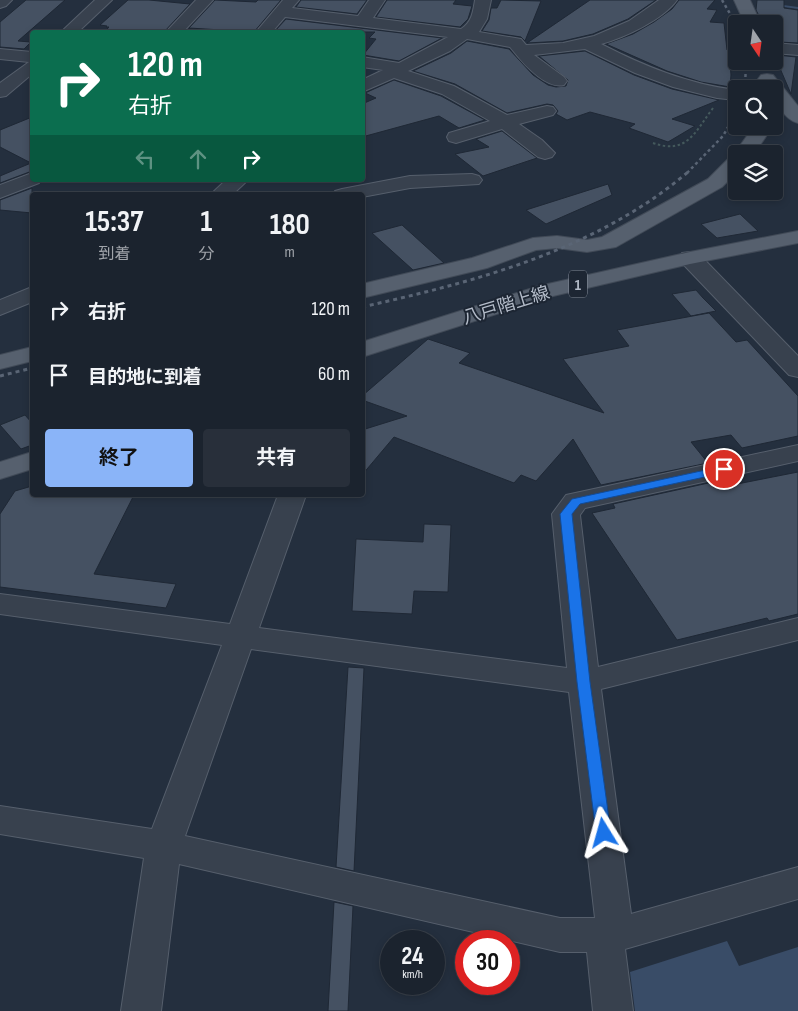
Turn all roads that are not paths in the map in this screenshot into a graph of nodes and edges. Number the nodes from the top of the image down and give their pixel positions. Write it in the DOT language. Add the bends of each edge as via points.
graph roads {
  1 [pos="4,0"];
  2 [pos="104,0"];
  3 [pos="377,0"];
  4 [pos="483,0"];
  5 [pos="669,0"];
  6 [pos="198,1"];
  7 [pos="740,1"];
  8 [pos="0,3"];
  9 [pos="286,6"];
  10 [pos="748,15"];
  11 [pos="362,22"];
  12 [pos="71,30"];
  13 [pos="181,30"];
  14 [pos="266,30"];
  15 [pos="464,34"];
  16 [pos="588,44"];
  17 [pos="783,49"];
  18 [pos="521,50"];
  19 [pos="798,50"];
  20 [pos="0,54"];
  21 [pos="30,57"];
  22 [pos="365,63"];
  23 [pos="30,68"];
  24 [pos="398,70"];
  25 [pos="767,76"];
  26 [pos="558,81"];
  27 [pos="365,86"];
  28 [pos="0,92"];
  29 [pos="728,94"];
  30 [pos="547,111"];
  31 [pos="798,118"];
  32 [pos="503,122"];
  33 [pos="456,137"];
  34 [pos="545,153"];
  35 [pos="728,170"];
  36 [pos="30,180"];
  37 [pos="472,180"];
  38 [pos="236,182"];
  39 [pos="0,192"];
  40 [pos="224,192"];
  41 [pos="354,192"];
  42 [pos="798,237"];
  43 [pos="690,258"];
  44 [pos="365,290"];
  45 [pos="30,295"];
  46 [pos="0,308"];
  47 [pos="365,349"];
  48 [pos="30,354"];
  49 [pos="0,362"];
  50 [pos="798,370"];
  51 [pos="798,453"];
  52 [pos="30,461"];
  53 [pos="0,471"];
  54 [pos="291,497"];
  55 [pos="0,604"];
  56 [pos="798,629"];
  57 [pos="240,636"];
  58 [pos="584,682"];
  59 [pos="0,820"];
  60 [pos="164,846"];
  61 [pos="798,883"];
  62 [pos="609,935"];
  63 [pos="141,1011"];
  64 [pos="613,1011"];
  1 -- 8 [label="street"];
  2 -- 12 [label="street"];
  3 -- 11 [label="street"];
  4 -- 15 [label="street" via="479,19"];
  5 -- 16 [label="street" via="644,20"];
  6 -- 13 [label="street"];
  7 -- 10 [label="main road"];
  9 -- 11 [label="street"];
  9 -- 14 [label="street"];
  11 -- 15 [label="street"];
  15 -- 18 [label="street" via="515,43"];
  15 -- 24 [label="street"];
  16 -- 18 [label="street"];
  16 -- 29 [label="street" via="613,58 670,80"];
  17 -- 19 [label="street"];
  18 -- 26 [label="street" via="531,62"];
  20 -- 21 [label="street"];
  22 -- 24 [label="street"];
  23 -- 28 [label="street"];
  24 -- 27 [label="street"];
  24 -- 32 [label="street" via="449,90"];
  25 -- 31 [label="main road"];
  30 -- 32 [label="street"];
  32 -- 33 [label="street"];
  32 -- 34 [label="street"];
  35 -- 44 [label="main road, 1" via="715,183 608,242 595,245 533,244 479,263"];
  36 -- 39 [label="street"];
  37 -- 41 [label="street" via="410,182"];
  38 -- 40 [label="street"];
  42 -- 43 [label="main road, 八戸階上線 / 1"];
  43 -- 47 [label="main road, 八戸階上線 / 1" via="547,291"];
  43 -- 50 [label="street"];
  45 -- 46 [label="street"];
  48 -- 49 [label="main road"];
  51 -- 58 [label="street" via="576,501 566,514"];
  52 -- 53 [label="main road"];
  54 -- 57 [label="street"];
  55 -- 57 [label="street"];
  56 -- 58 [label="street"];
  57 -- 58 [label="street"];
  57 -- 60 [label="street"];
  58 -- 62 [label="street" via="606,851"];
  59 -- 60 [label="street"];
  60 -- 62 [label="street" via="560,935"];
  60 -- 63 [label="street"];
  61 -- 62 [label="street" via="692,915"];
  62 -- 64 [label="street"];
}
